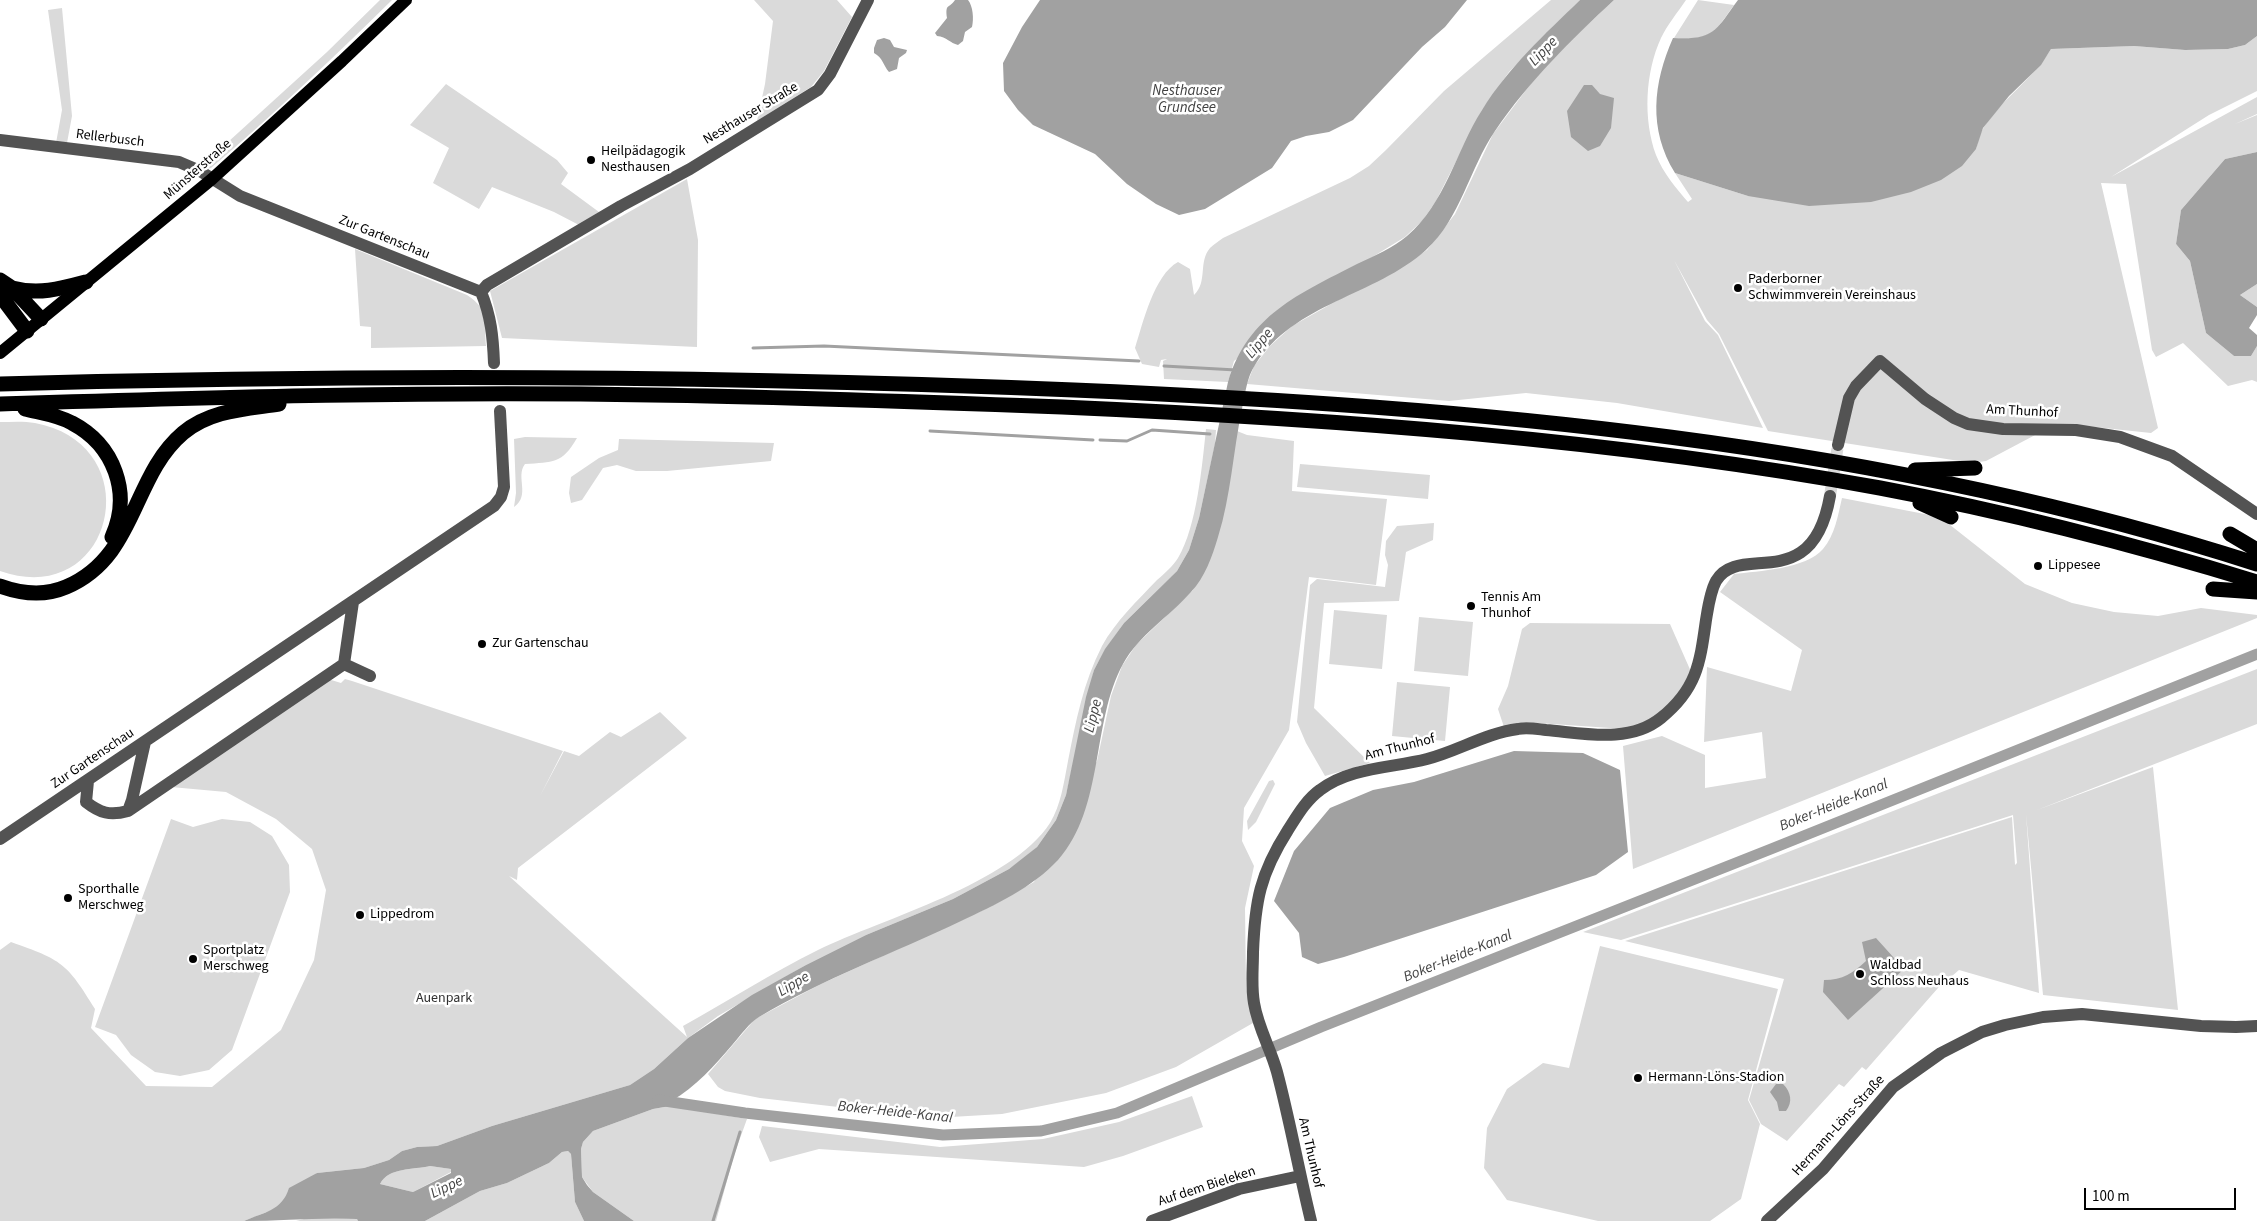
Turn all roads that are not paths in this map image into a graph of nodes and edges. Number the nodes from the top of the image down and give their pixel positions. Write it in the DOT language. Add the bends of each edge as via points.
graph roads {
  1 [pos="406,0"];
  2 [pos="868,0"];
  3 [pos="0,140"];
  4 [pos="212,179"];
  5 [pos="86,282"];
  6 [pos="4,288"];
  7 [pos="481,292"];
  8 [pos="41,319"];
  9 [pos="27,331"];
  10 [pos="0,353"];
  11 [pos="494,363"];
  12 [pos="0,384"];
  13 [pos="340,395"];
  14 [pos="1,404"];
  15 [pos="500,411"];
  16 [pos="1838,445"];
  17 [pos="1975,468"];
  18 [pos="1881,470"];
  19 [pos="1883,489"];
  20 [pos="1830,496"];
  21 [pos="2257,514"];
  22 [pos="1951,517"];
  23 [pos="2230,534"];
  24 [pos="2257,550"];
  25 [pos="2257,564"];
  26 [pos="0,581"];
  27 [pos="2257,582"];
  28 [pos="0,586"];
  29 [pos="2213,589"];
  30 [pos="2257,592"];
  31 [pos="354,602"];
  32 [pos="344,664"];
  33 [pos="370,676"];
  34 [pos="145,742"];
  35 [pos="88,781"];
  36 [pos="128,810"];
  37 [pos="0,840"];
  38 [pos="2257,1026"];
  39 [pos="1300,1176"];
  40 [pos="1152,1221"];
  41 [pos="1311,1221"];
  42 [pos="1767,1221"];
  1 -- 4 [label="main road, Münsterstraße"];
  2 -- 7 [label="street, Nesthauser Straße" via="830,74 818,90 690,169 496,280"];
  3 -- 4 [label="street, Rellerbusch" via="179,162"];
  4 -- 5 [label="main road, Münsterstraße"];
  4 -- 7 [label="street, Zur Gartenschau" via="240,196"];
  5 -- 6 [label="highway" via="43,293"];
  5 -- 8 [label="main road, Münsterstraße"];
  6 -- 8 [label="highway"];
  6 -- 9 [label="highway"];
  7 -- 11 [label="street" via="493,332"];
  8 -- 9 [label="main road, Münsterstraße"];
  9 -- 10 [label="main road, Münsterstraße"];
  12 -- 18 [label="highway" via="532,376 833,381 1157,394 1316,403 1513,420 1713,444"];
  13 -- 14 [label="highway"];
  13 -- 19 [label="highway" via="654,395 952,402 1306,420 1535,440 1720,462"];
  13 -- 28 [label="highway" via="220,413 202,420 182,433 168,450 113,549 93,572 57,591 34,593"];
  14 -- 26 [label="highway" via="58,417 94,436 114,465 121,504 118,524 108,546 92,567 56,586 35,588"];
  15 -- 31 [label="street, Zur Gartenschau" via="504,486 501,497 494,506"];
  16 -- 21 [label="street, Am Thunhof" via="1849,398 1880,361 1925,400 1968,424 2003,429 2076,430 2120,437 2172,456"];
  17 -- 18 [label="highway"];
  18 -- 25 [label="highway" via="2106,520"];
  19 -- 22 [label="highway"];
  19 -- 27 [label="highway" via="2077,531"];
  20 -- 39 [label="street, Am Thunhof" via="1822,526 1815,540 1802,552 1775,562 1730,569 1715,582 1696,676 1677,704 1646,728 1625,734 1521,728 1500,732 1428,759 1347,777 1320,790 1306,804 1280,841 1262,880 1257,898 1252,985 1254,1004 1276,1068"];
  23 -- 24 [label="highway"];
  29 -- 30 [label="highway"];
  31 -- 32 [label="street"];
  31 -- 34 [label="street, Zur Gartenschau"];
  32 -- 33 [label="street"];
  32 -- 36 [label="street"];
  34 -- 35 [label="street, Zur Gartenschau"];
  34 -- 36 [label="street"];
  35 -- 36 [label="street" via="86,802 97,810 113,815"];
  35 -- 37 [label="street, Zur Gartenschau"];
  38 -- 42 [label="street, Hermann-Löns-Straße" via="2201,1026 2082,1014 2043,1017 1982,1032 1941,1053 1893,1087 1823,1169"];
  39 -- 40 [label="street, Auf dem Bieleken" via="1239,1189"];
  39 -- 41 [label="street, Am Thunhof"];
}
